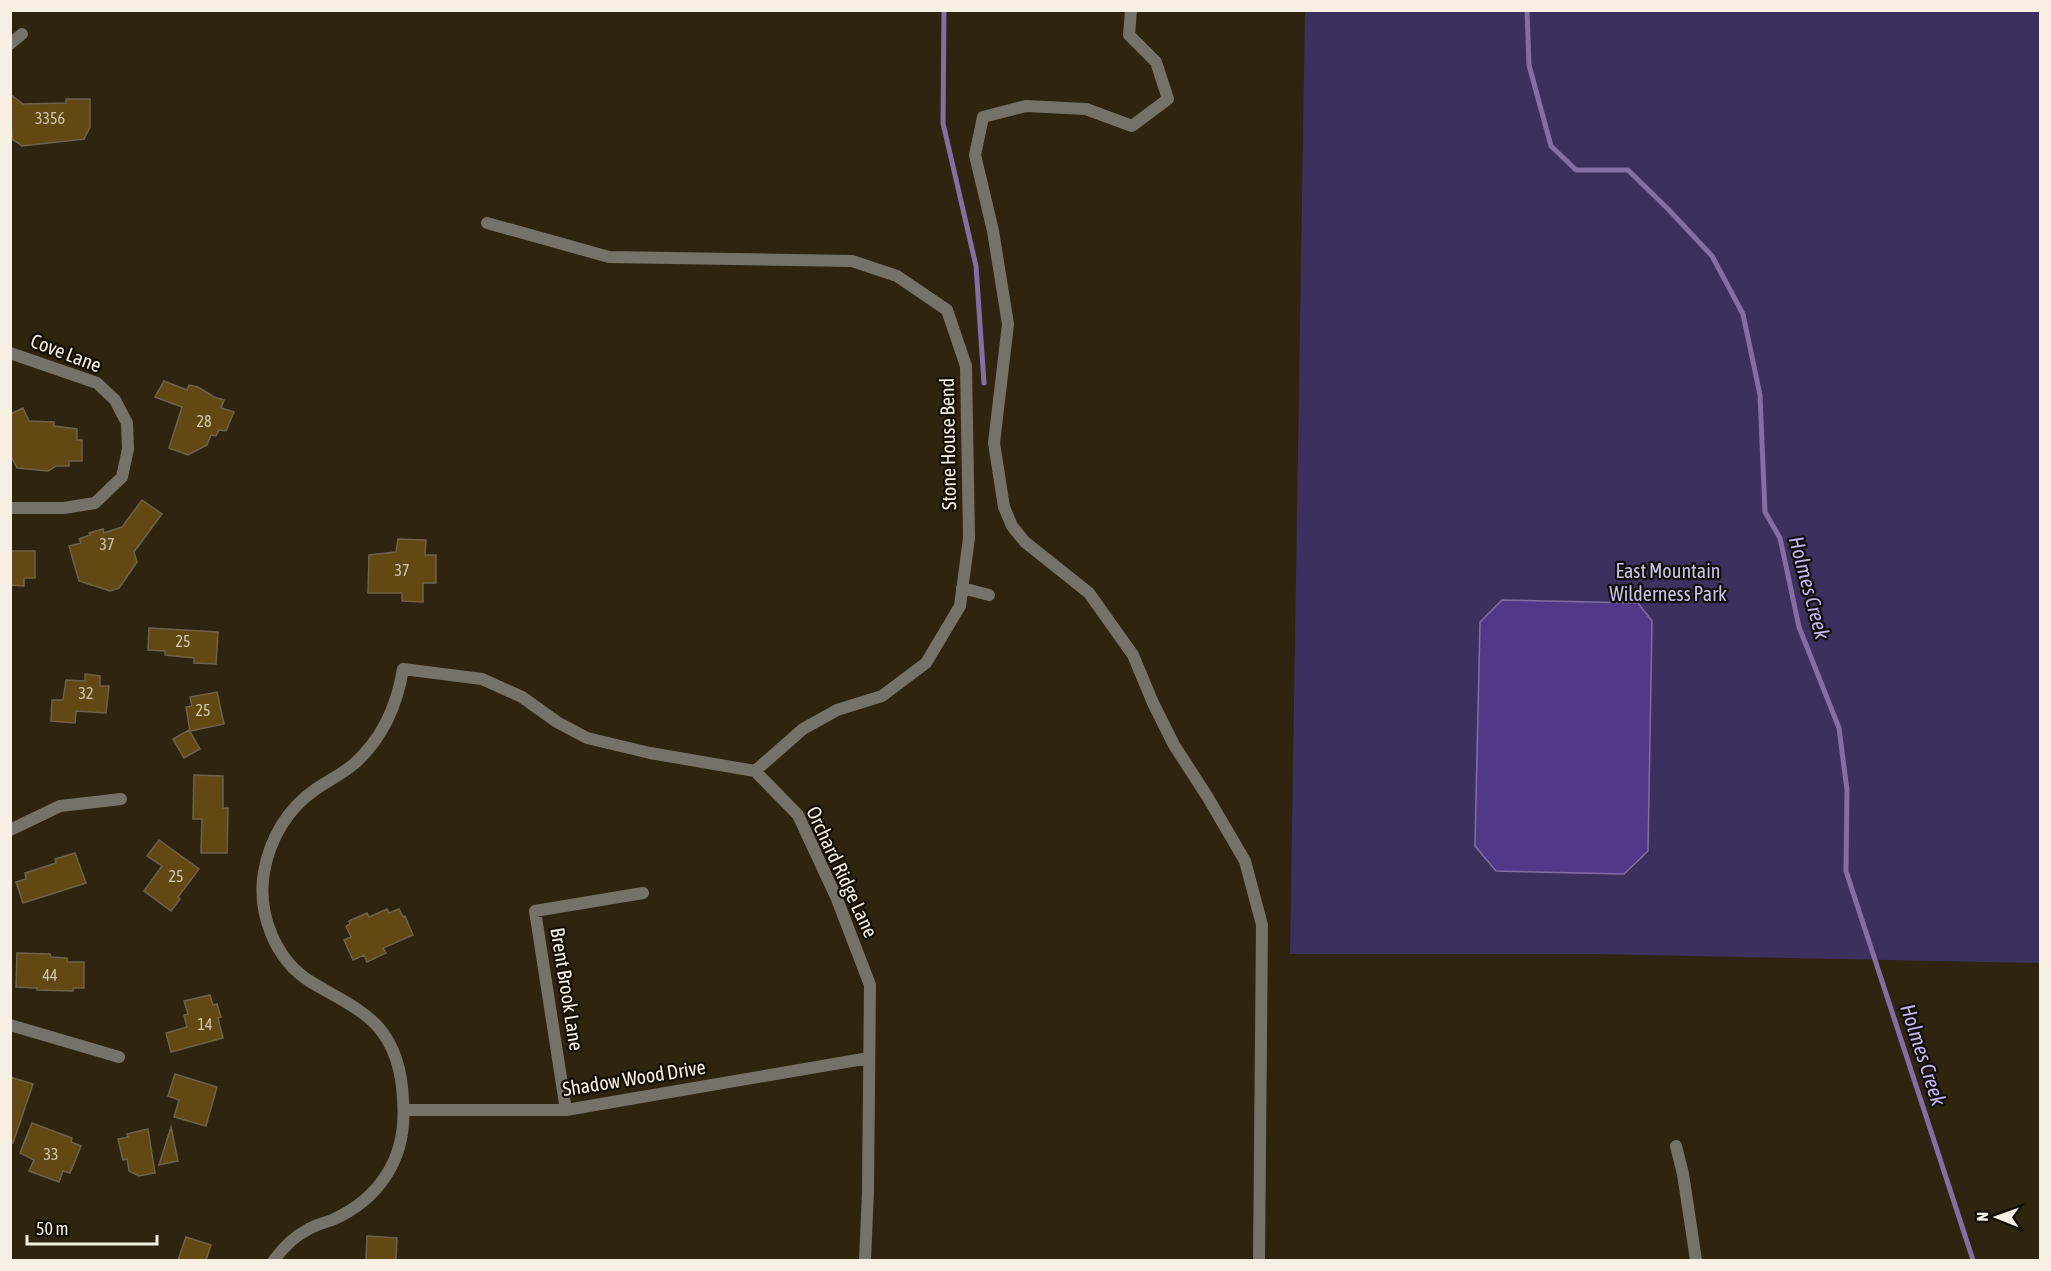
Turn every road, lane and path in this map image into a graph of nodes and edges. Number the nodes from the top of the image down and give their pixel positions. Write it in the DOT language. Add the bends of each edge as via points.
graph roads {
  1 [pos="1131,10"];
  2 [pos="22,34"];
  3 [pos="10,44"];
  4 [pos="487,223"];
  5 [pos="10,353"];
  6 [pos="10,508"];
  7 [pos="962,588"];
  8 [pos="989,595"];
  9 [pos="755,771"];
  10 [pos="120,799"];
  11 [pos="10,830"];
  12 [pos="643,894"];
  13 [pos="10,1024"];
  14 [pos="119,1058"];
  15 [pos="869,1058"];
  16 [pos="404,1110"];
  17 [pos="566,1110"];
  18 [pos="1676,1146"];
  19 [pos="274,1260"];
  20 [pos="865,1260"];
  21 [pos="1259,1260"];
  22 [pos="1696,1260"];
  1 -- 21 [label="street" via="1128,35 1156,62 1168,99 1132,126 1086,109 1026,106 983,117 975,155 993,231 1008,324 994,442 1004,507 1012,526 1025,542 1089,593 1133,655 1174,745 1245,861 1262,925"];
  2 -- 3 [label="street"];
  4 -- 7 [label="street, Stone House Bend" via="609,256 852,261 897,276 947,310 966,366 969,538"];
  5 -- 6 [label="street, Cove Lane" via="97,383 115,400 127,423 128,448 122,477 95,503 64,508"];
  7 -- 8 [label="street"];
  7 -- 9 [label="street, Stone House Bend" via="960,606 926,663 882,696 837,710 803,729"];
  9 -- 15 [label="street, Orchard Ridge Lane" via="798,815 837,899 870,985"];
  9 -- 16 [label="street" via="587,738 522,697 482,679 403,669 394,706 377,737 354,763 292,810 274,839 263,889 266,920 279,950 298,972 369,1018 382,1032 397,1059"];
  10 -- 11 [label="street" via="60,806"];
  12 -- 17 [label="street, Brent Brook Lane" via="535,911"];
  13 -- 14 [label="street"];
  15 -- 17 [label="street, Shadow Wood Drive"];
  15 -- 20 [label="street, Orchard Ridge Lane"];
  16 -- 17 [label="street, Shadow Wood Drive"];
  16 -- 19 [label="street" via="395,1159 380,1185 351,1210 294,1238"];
  18 -- 22 [label="street"];
}
